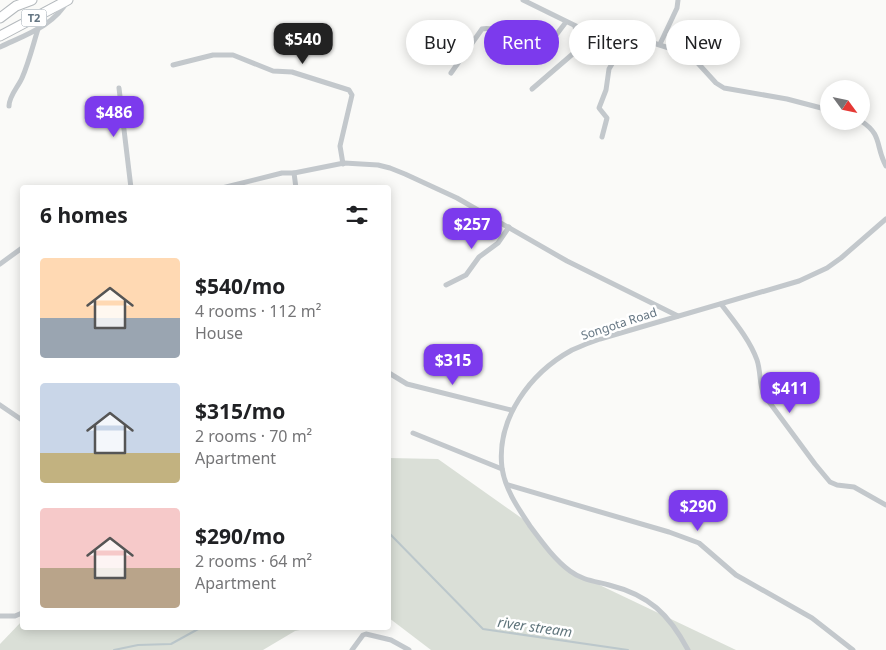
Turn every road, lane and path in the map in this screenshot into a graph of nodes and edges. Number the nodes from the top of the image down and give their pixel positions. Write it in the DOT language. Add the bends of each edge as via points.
graph roads {
  1 [pos="32,0"];
  2 [pos="69,0"];
  3 [pos="523,0"];
  4 [pos="678,0"];
  5 [pos="532,2"];
  6 [pos="0,18"];
  7 [pos="566,22"];
  8 [pos="569,23"];
  9 [pos="38,29"];
  10 [pos="0,36"];
  11 [pos="656,43"];
  12 [pos="660,44"];
  13 [pos="0,47"];
  14 [pos="569,57"];
  15 [pos="173,65"];
  16 [pos="611,65"];
  17 [pos="451,73"];
  18 [pos="119,88"];
  19 [pos="532,89"];
  20 [pos="9,106"];
  21 [pos="820,108"];
  22 [pos="870,129"];
  23 [pos="602,137"];
  24 [pos="343,164"];
  25 [pos="886,166"];
  26 [pos="294,174"];
  27 [pos="131,185"];
  28 [pos="234,185"];
  29 [pos="296,185"];
  30 [pos="886,219"];
  31 [pos="509,227"];
  32 [pos="20,249"];
  33 [pos="0,264"];
  34 [pos="446,285"];
  35 [pos="721,304"];
  36 [pos="678,316"];
  37 [pos="391,374"];
  38 [pos="0,405"];
  39 [pos="511,410"];
  40 [pos="20,419"];
  41 [pos="413,433"];
  42 [pos="502,468"];
  43 [pos="508,485"];
  44 [pos="886,505"];
  45 [pos="20,614"];
  46 [pos="0,616"];
  47 [pos="352,650"];
  48 [pos="409,650"];
  49 [pos="688,650"];
  50 [pos="853,650"];
  1 -- 6 [label="highway, T2" via="16,6"];
  2 -- 9 [label="street" via="62,12"];
  2 -- 10 [label="highway, T2"];
  3 -- 5 [label="street"];
  4 -- 12 [label="street"];
  5 -- 7 [label="street"];
  7 -- 8 [label="street"];
  7 -- 17 [label="street" via="535,55 501,33 482,29"];
  9 -- 13 [label="street"];
  9 -- 20 [label="street"];
  11 -- 12 [label="street"];
  12 -- 21 [label="street" via="695,60 724,88"];
  14 -- 19 [label="street"];
  15 -- 24 [label="street" via="213,55 233,55 273,72 292,72 349,90 352,95 340,146"];
  16 -- 23 [label="street" via="599,108 607,118"];
  18 -- 27 [label="street"];
  22 -- 25 [label="street" via="875,134"];
  24 -- 26 [label="street"];
  24 -- 31 [label="street" via="378,165 405,174"];
  26 -- 28 [label="street" via="282,173"];
  26 -- 29 [label="street"];
  30 -- 35 [label="street, Songota Road" via="827,268 799,281"];
  31 -- 34 [label="street" via="466,275"];
  31 -- 36 [label="street" via="567,261"];
  32 -- 33 [label="street"];
  35 -- 36 [label="street, Songota Road"];
  35 -- 44 [label="street" via="756,357 764,395 814,464 833,483 854,487"];
  36 -- 39 [label="street, Songota Road" via="600,338 572,350 541,373"];
  37 -- 39 [label="street" via="407,384"];
  38 -- 40 [label="street"];
  39 -- 42 [label="street, Songota Road" via="502,448"];
  41 -- 42 [label="street"];
  42 -- 43 [label="street, Songota Road"];
  43 -- 49 [label="street, Songota Road" via="516,506 549,552 568,570 580,578 636,594 650,602 668,617"];
  43 -- 50 [label="street" via="699,543 736,575 812,618"];
  45 -- 46 [label="street"];
  47 -- 48 [label="street" via="366,634 391,640"];
}
